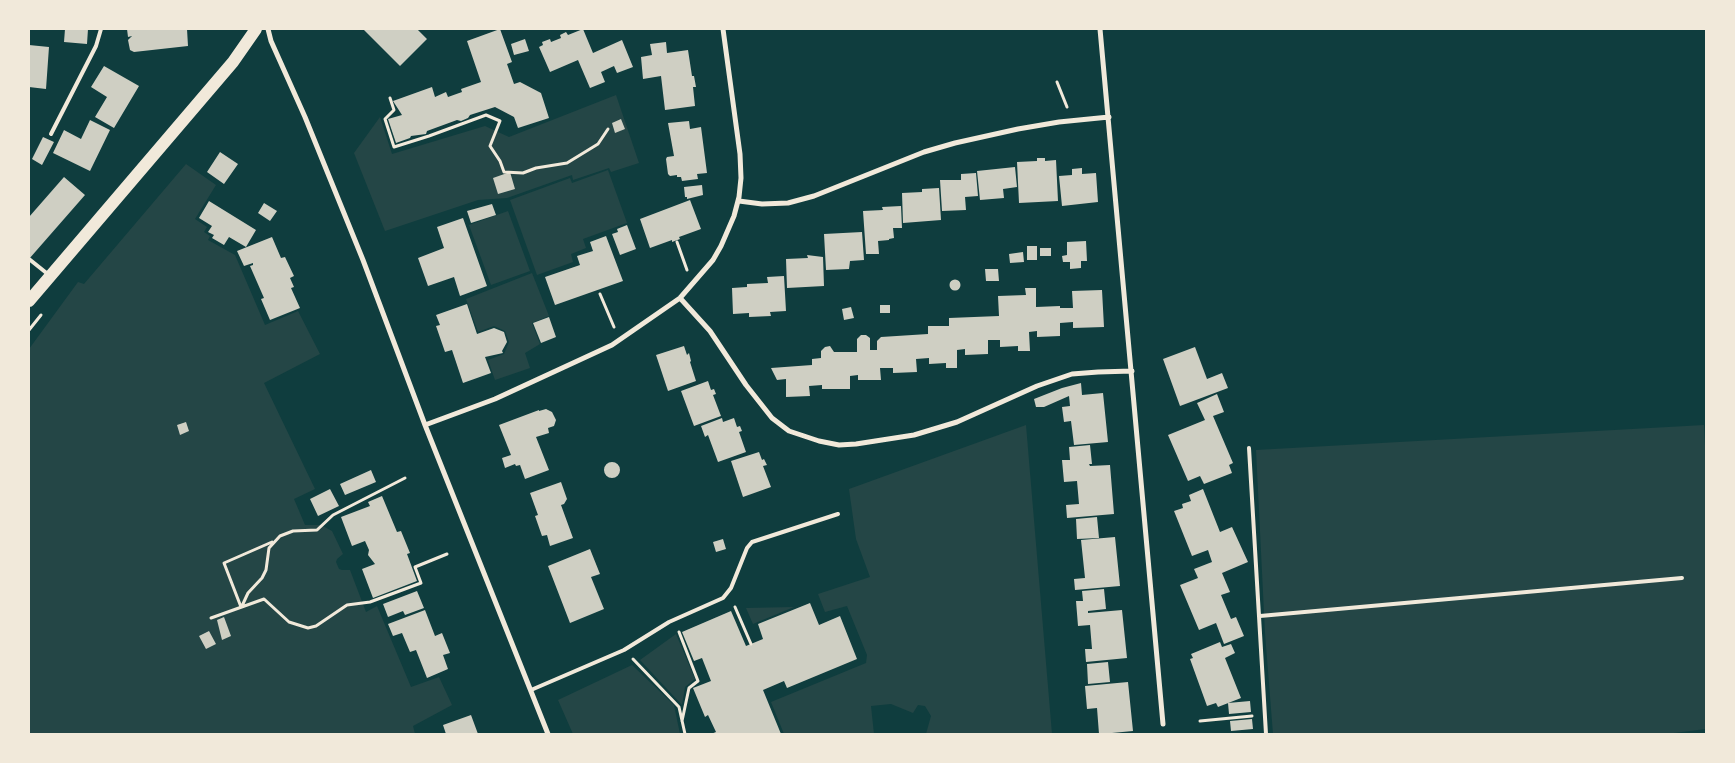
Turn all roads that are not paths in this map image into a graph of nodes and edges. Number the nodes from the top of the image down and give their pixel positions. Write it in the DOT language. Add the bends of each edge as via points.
graph roads {
  1 [pos="101,29"];
  2 [pos="256,29"];
  3 [pos="268,29"];
  4 [pos="724,29"];
  5 [pos="1100,29"];
  6 [pos="1109,117"];
  7 [pos="51,134"];
  8 [pos="739,201"];
  9 [pos="29,259"];
  10 [pos="49,275"];
  11 [pos="680,298"];
  12 [pos="29,301"];
  13 [pos="1132,371"];
  14 [pos="425,426"];
  15 [pos="1250,448"];
  16 [pos="838,514"];
  17 [pos="1682,578"];
  18 [pos="1260,616"];
  19 [pos="531,690"];
  20 [pos="1164,724"];
  21 [pos="548,734"];
  22 [pos="1266,734"];
  1 -- 7 [label="lane" via="96,46"];
  2 -- 10 [label="main road" via="233,62"];
  3 -- 14 [label="street" via="363,260"];
  4 -- 8 [label="street" via="740,154"];
  5 -- 6 [label="street"];
  6 -- 8 [label="street" via="1059,122 955,143 788,203"];
  6 -- 13 [label="street"];
  8 -- 11 [label="street" via="713,260"];
  9 -- 10 [label="lane"];
  10 -- 12 [label="main road"];
  11 -- 13 [label="street" via="710,330 772,418 793,433 832,444 914,435 957,422 1072,374"];
  11 -- 14 [label="street" via="612,345"];
  13 -- 20 [label="street"];
  14 -- 19 [label="street"];
  15 -- 18 [label="lane"];
  16 -- 19 [label="lane" via="752,542 723,598 669,622 624,650"];
  17 -- 18 [label="lane"];
  18 -- 22 [label="lane"];
  19 -- 21 [label="street"];
}
